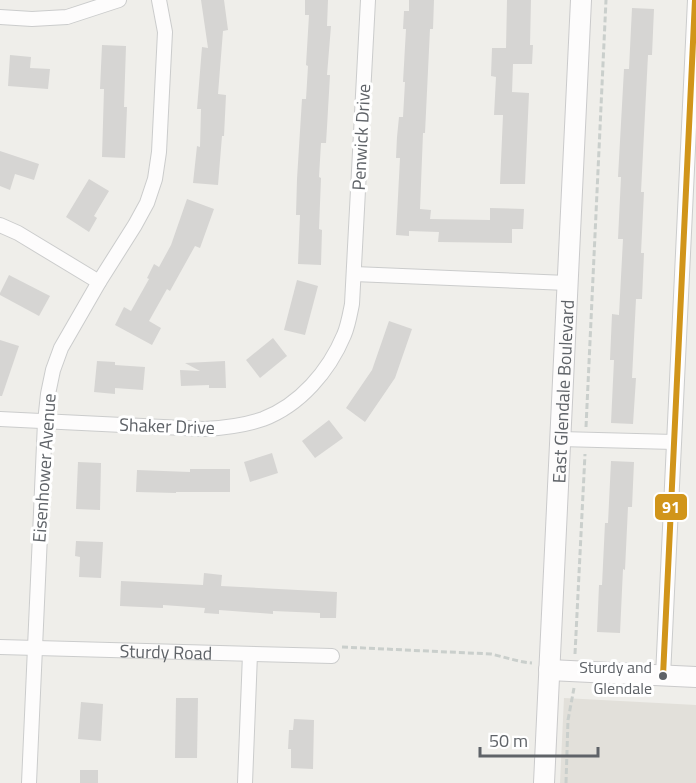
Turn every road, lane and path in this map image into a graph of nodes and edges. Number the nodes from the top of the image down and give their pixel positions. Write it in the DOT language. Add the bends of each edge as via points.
graph roads {
  1 [pos="119,0"];
  2 [pos="159,0"];
  3 [pos="368,0"];
  4 [pos="581,0"];
  5 [pos="606,0"];
  6 [pos="695,0"];
  7 [pos="0,17"];
  8 [pos="0,225"];
  9 [pos="354,274"];
  10 [pos="99,282"];
  11 [pos="567,283"];
  12 [pos="0,419"];
  13 [pos="45,422"];
  14 [pos="560,439"];
  15 [pos="585,440"];
  16 [pos="674,442"];
  17 [pos="0,647"];
  18 [pos="34,648"];
  19 [pos="250,654"];
  20 [pos="332,656"];
  21 [pos="575,663"];
  22 [pos="549,665"];
  23 [pos="663,676"];
  24 [pos="696,677"];
  25 [pos="29,783"];
  26 [pos="245,783"];
  27 [pos="544,783"];
  28 [pos="566,783"];
  1 -- 7 [label="street" via="68,17"];
  2 -- 10 [label="street, Eisenhower Avenue" via="165,32 155,179 147,203"];
  3 -- 9 [label="street, Penwick Drive"];
  4 -- 11 [label="street, East Glendale Boulevard"];
  5 -- 15 [label="path"];
  6 -- 16 [label="street"];
  8 -- 10 [label="street"];
  9 -- 11 [label="street"];
  9 -- 13 [label="street, Shaker Drive" via="345,334 331,363 310,388 264,419 204,429"];
  10 -- 13 [label="street, Eisenhower Avenue" via="61,348 53,370"];
  11 -- 14 [label="street, East Glendale Boulevard"];
  12 -- 13 [label="street, Shaker Drive"];
  13 -- 18 [label="street, Eisenhower Avenue"];
  14 -- 15 [label="street"];
  14 -- 22 [label="street, East Glendale Boulevard"];
  15 -- 16 [label="street"];
  15 -- 21 [label="path"];
  16 -- 23 [label="street"];
  17 -- 18 [label="street, Sturdy Road"];
  18 -- 19 [label="street, Sturdy Road"];
  18 -- 25 [label="street, Eisenhower Avenue"];
  19 -- 20 [label="street, Sturdy Road"];
  19 -- 26 [label="street"];
  20 -- 22 [label="path" via="332,646 491,654"];
  21 -- 22 [label="street"];
  21 -- 22 [label="path"];
  21 -- 23 [label="street"];
  21 -- 28 [label="path"];
  22 -- 27 [label="street, East Glendale Boulevard"];
  23 -- 24 [label="street"];
}
